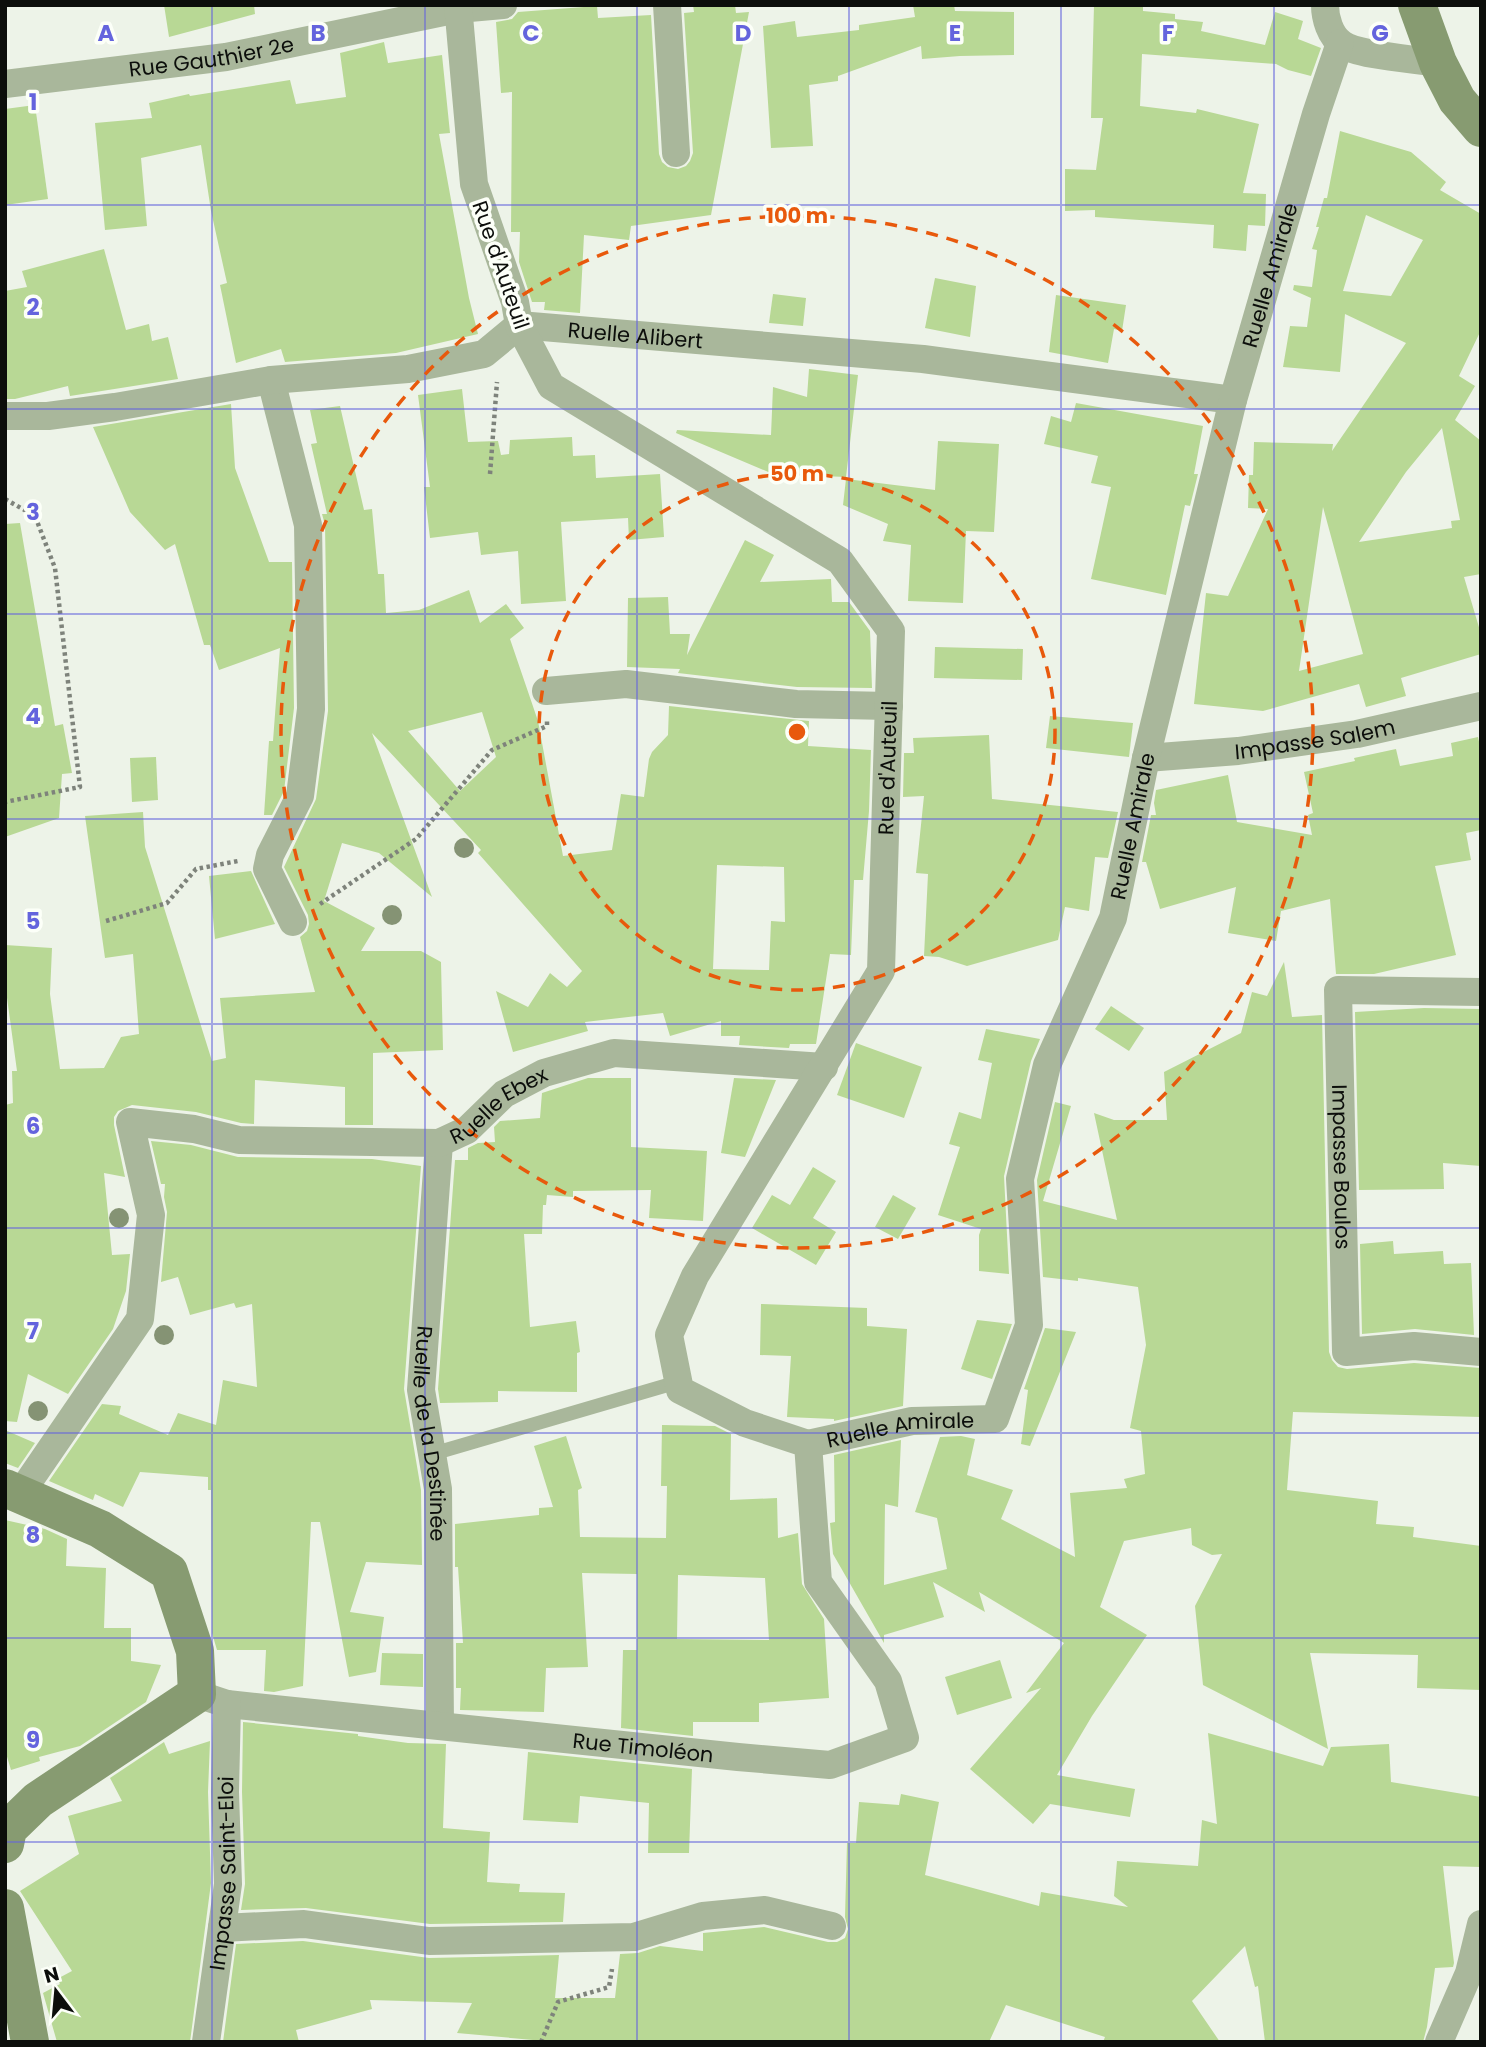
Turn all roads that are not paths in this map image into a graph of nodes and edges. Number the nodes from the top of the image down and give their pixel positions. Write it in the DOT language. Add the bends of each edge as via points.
graph roads {
  1 [pos="503,5"];
  2 [pos="667,5"];
  3 [pos="1325,5"];
  4 [pos="1417,5"];
  5 [pos="458,7"];
  6 [pos="1340,43"];
  7 [pos="1438,63"];
  8 [pos="5,84"];
  9 [pos="1481,128"];
  10 [pos="676,153"];
  11 [pos="519,325"];
  12 [pos="271,380"];
  13 [pos="1233,400"];
  14 [pos="5,416"];
  15 [pos="546,691"];
  16 [pos="889,706"];
  17 [pos="1481,706"];
  18 [pos="1146,758"];
  19 [pos="293,922"];
  20 [pos="1481,992"];
  21 [pos="824,1067"];
  22 [pos="439,1143"];
  23 [pos="1481,1352"];
  24 [pos="678,1382"];
  25 [pos="808,1444"];
  26 [pos="432,1454"];
  27 [pos="12,1491"];
  28 [pos="212,1699"];
  29 [pos="440,1725"];
  30 [pos="5,1844"];
  31 [pos="5,1908"];
  32 [pos="1481,1924"];
  33 [pos="832,1926"];
  34 [pos="222,1928"];
  35 [pos="30,2042"];
  36 [pos="206,2042"];
  37 [pos="1439,2042"];
  1 -- 5 [label="street, Rue Gauthier 2e"];
  2 -- 10 [label="street"];
  3 -- 6 [label="street" via="1325,16"];
  4 -- 7 [label="street"];
  5 -- 8 [label="street, Rue Gauthier 2e" via="226,57"];
  5 -- 11 [label="street, Rue d'Auteuil" via="474,184"];
  6 -- 7 [label="street" via="1355,50"];
  6 -- 13 [label="street, Ruelle Amirale"];
  7 -- 9 [label="street" via="1457,100"];
  11 -- 12 [label="street" via="484,354 408,369"];
  11 -- 13 [label="street, Ruelle Alibert" via="923,359"];
  11 -- 16 [label="street, Rue d'Auteuil" via="551,386 840,561 891,631"];
  12 -- 14 [label="street" via="115,407 48,416"];
  12 -- 19 [label="street" via="308,525 310,709 300,796 267,869"];
  13 -- 18 [label="street, Ruelle Amirale"];
  15 -- 16 [label="street" via="626,684 796,704"];
  16 -- 21 [label="street, Rue d'Auteuil" via="881,971"];
  17 -- 18 [label="street, Impasse Salem" via="1357,734"];
  18 -- 25 [label="street, Ruelle Amirale" via="1113,918 1046,1065 1020,1180 1029,1325 995,1419 912,1422"];
  20 -- 23 [label="street, Impasse Boulos" via="1338,990 1346,1352 1414,1346"];
  21 -- 22 [label="street, Ruelle Ebex" via="614,1053 544,1073 504,1094 467,1130"];
  21 -- 24 [label="street, Rue d'Auteuil" via="695,1276 669,1335"];
  22 -- 26 [label="street, Ruelle de la Destinée" via="421,1390"];
  22 -- 27 [label="street, Ruelle Ebex" via="239,1140 194,1129 130,1122 150,1215 140,1319"];
  24 -- 25 [label="street" via="680,1390 745,1423"];
  24 -- 26 [label="lane"];
  25 -- 29 [label="street, Rue Timoléon" via="818,1582 888,1681 905,1738 830,1765"];
  26 -- 29 [label="street, Ruelle de la Destinée" via="438,1489"];
  27 -- 28 [label="street" via="100,1529 169,1572"];
  28 -- 29 [label="street, Rue Timoléon"];
  28 -- 30 [label="street" via="38,1800 8,1829"];
  28 -- 34 [label="street, Impasse Saint-Eloi" via="225,1791 228,1884"];
  31 -- 35 [label="street"];
  32 -- 37 [label="street" via="1469,1973"];
  33 -- 34 [label="street" via="765,1910 703,1916 634,1937 429,1941 304,1924"];
  34 -- 36 [label="street, Impasse Saint-Eloi"];
}
